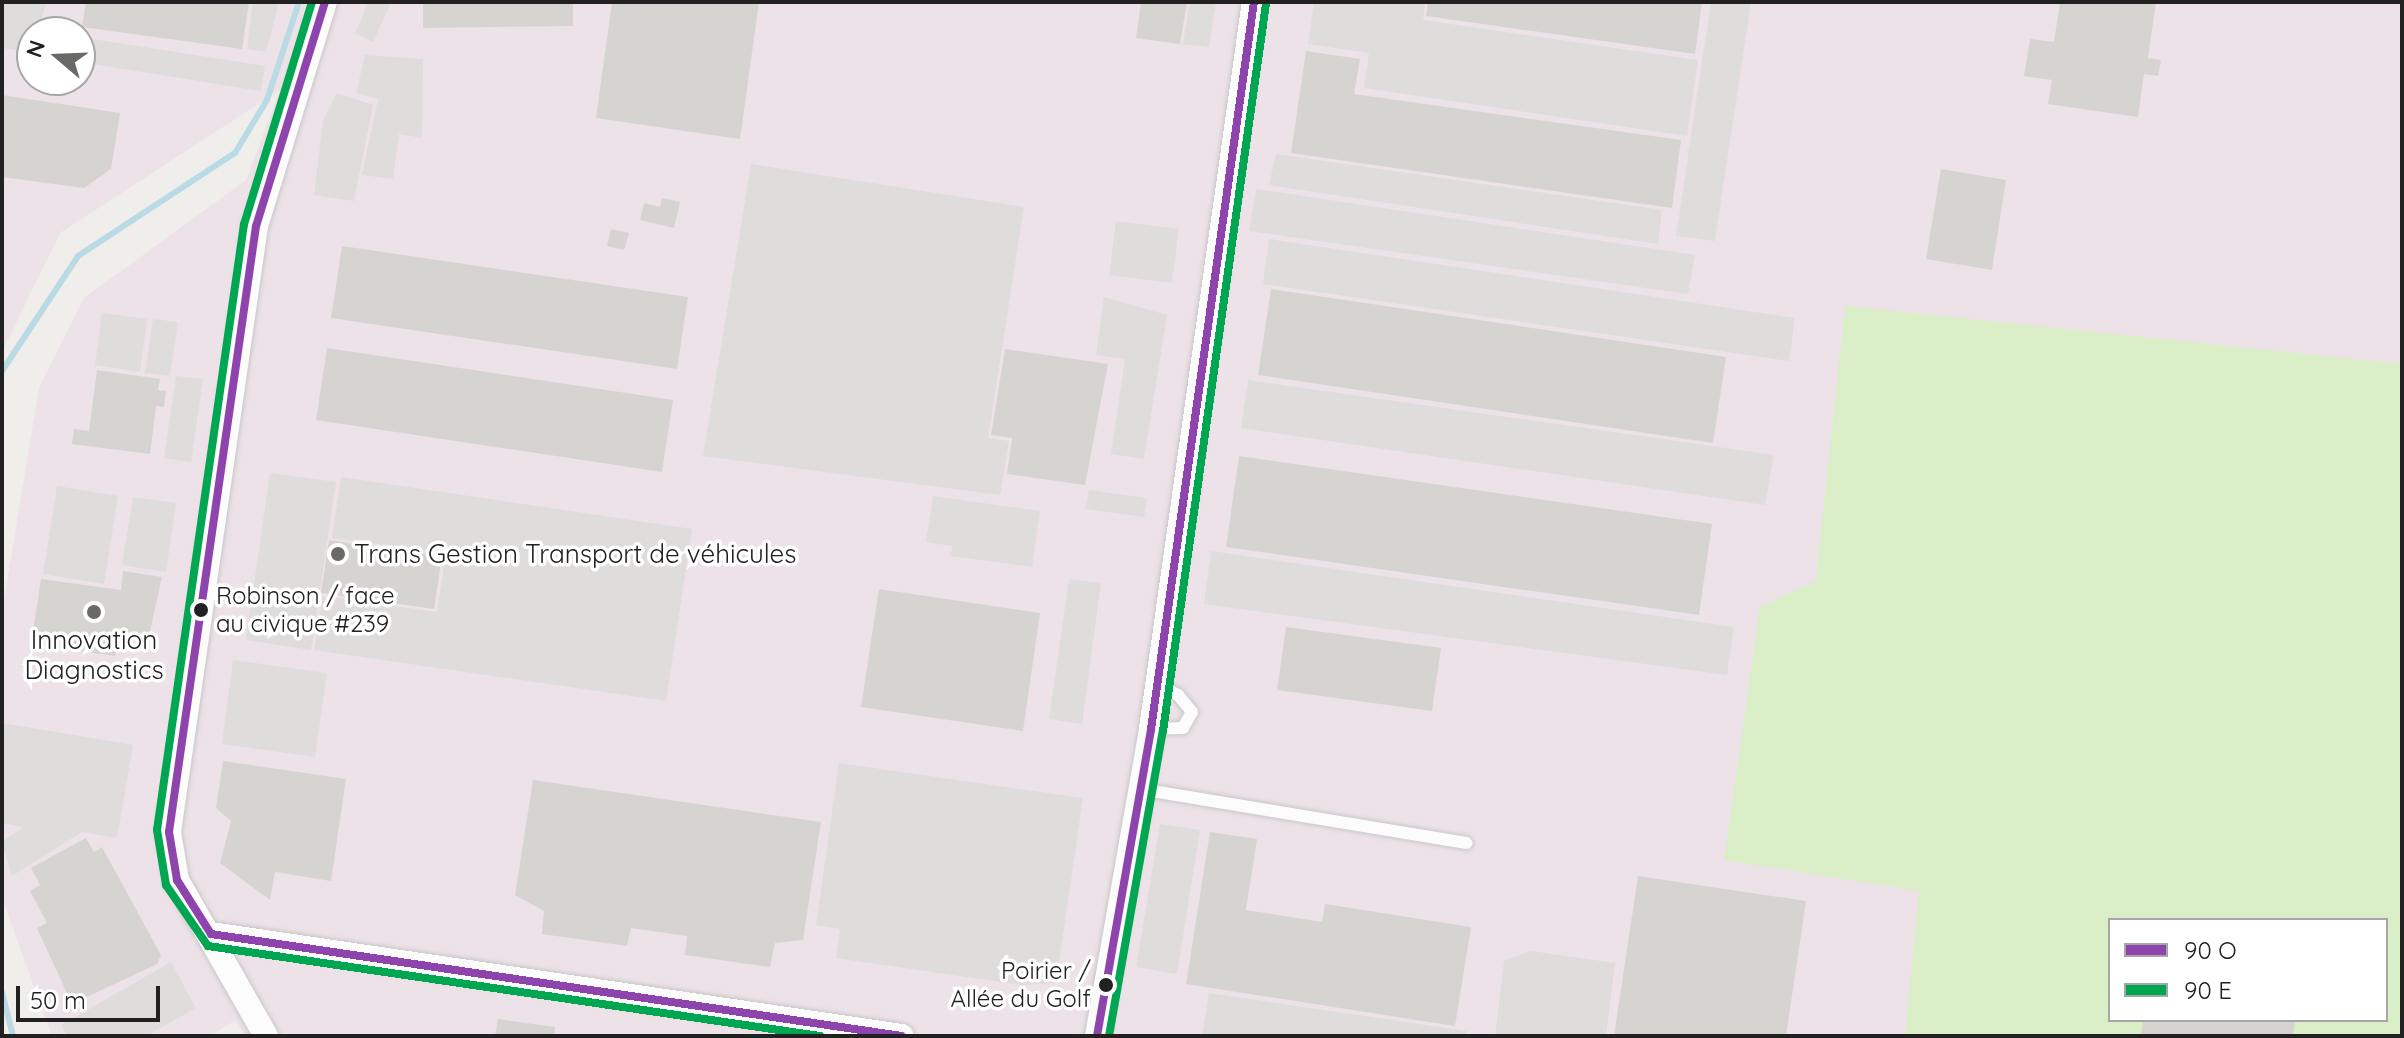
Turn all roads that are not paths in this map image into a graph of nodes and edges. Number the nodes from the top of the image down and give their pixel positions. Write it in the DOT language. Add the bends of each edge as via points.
graph roads {
  1 [pos="325,2"];
  2 [pos="1254,2"];
  3 [pos="1154,684"];
  4 [pos="1151,729"];
  5 [pos="1140,789"];
  6 [pos="1467,843"];
  7 [pos="211,934"];
  8 [pos="266,1036"];
  9 [pos="902,1036"];
  10 [pos="1097,1036"];
  1 -- 7 [label="street" via="256,226 169,832 177,880"];
  2 -- 3 [label="street"];
  3 -- 4 [label="street"];
  3 -- 4 [label="lane" via="1178,695 1192,712 1183,728"];
  4 -- 5 [label="street"];
  5 -- 6 [label="lane"];
  5 -- 10 [label="street"];
  7 -- 8 [label="street"];
  7 -- 9 [label="street"];
}
